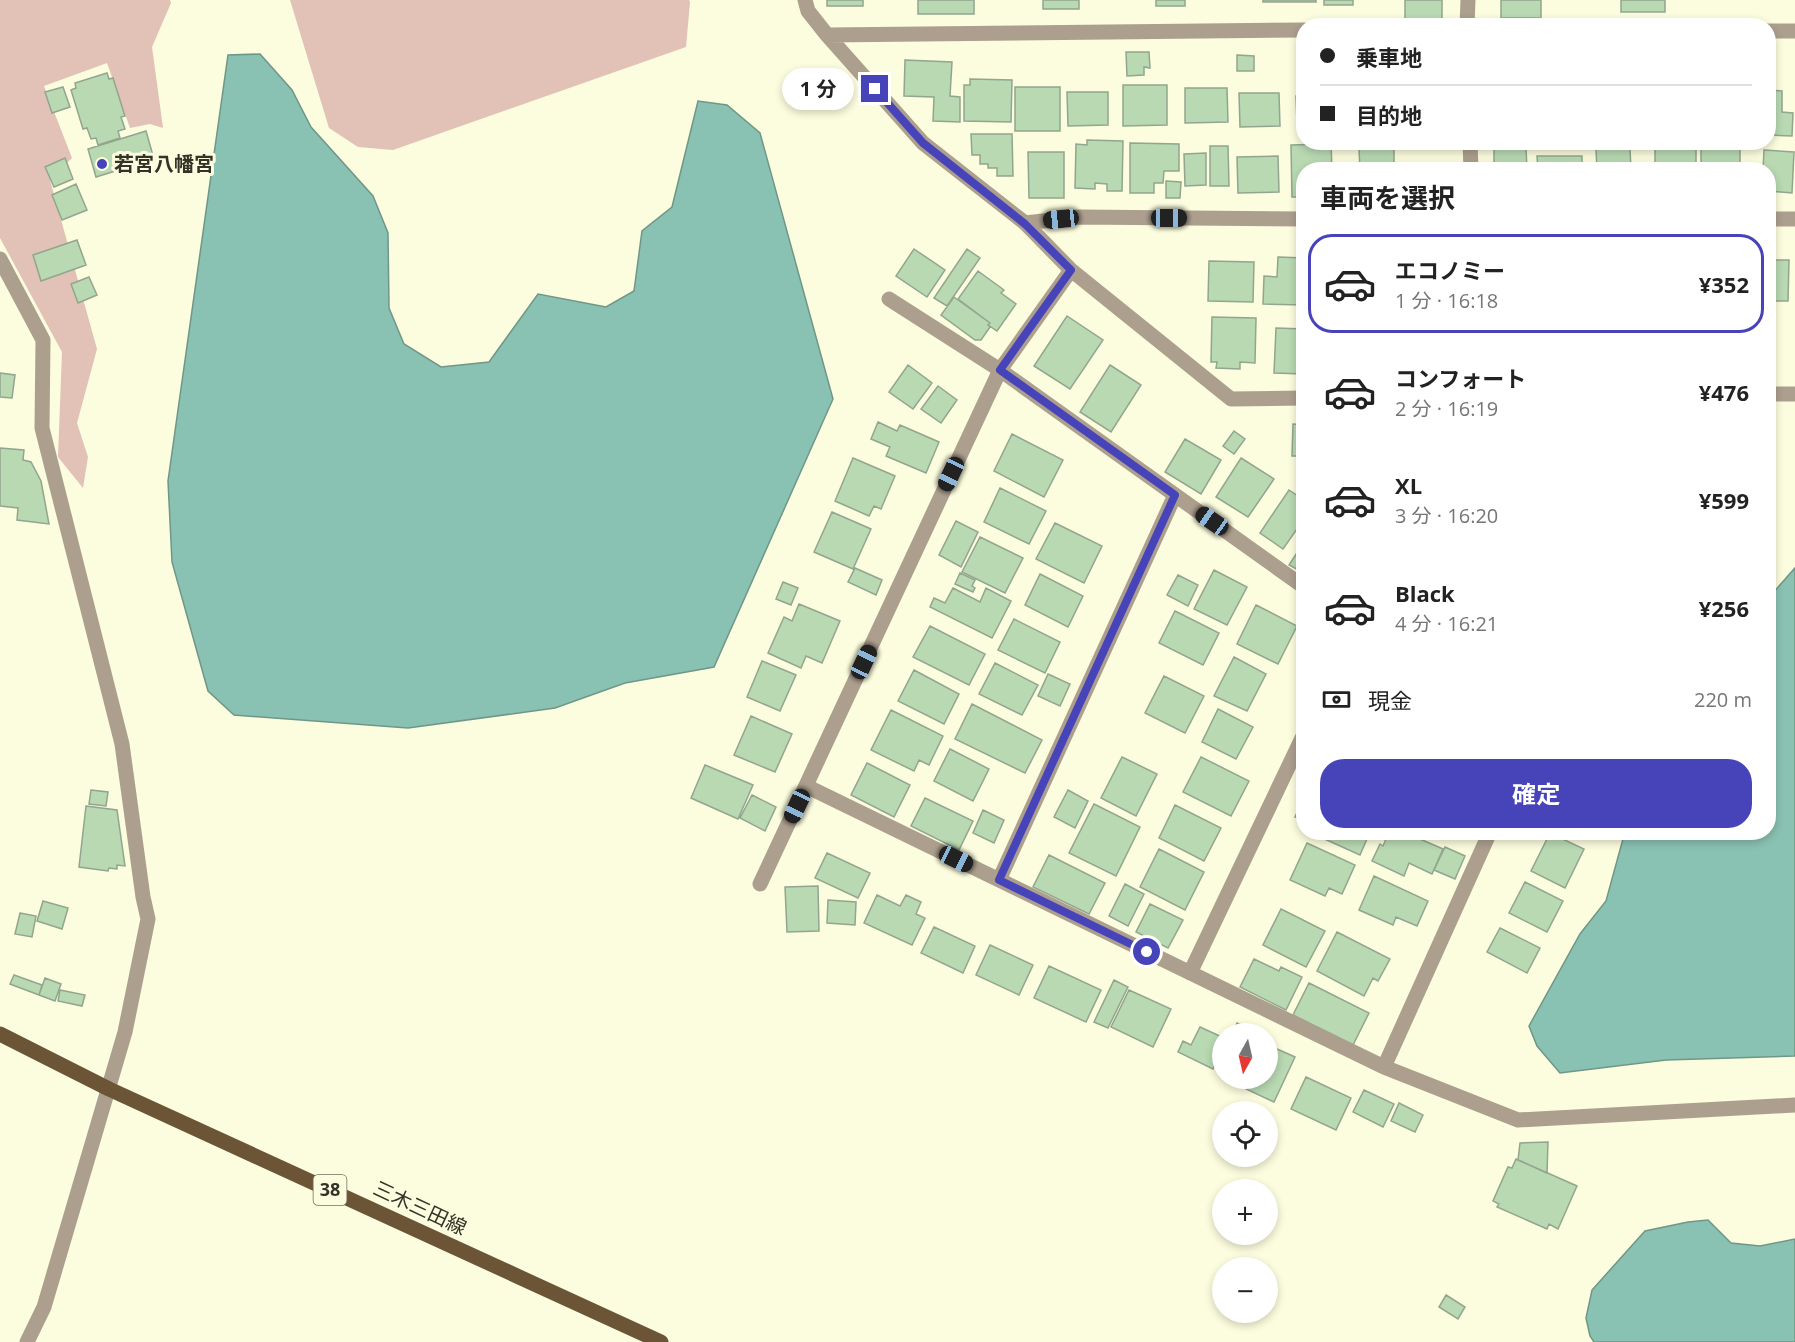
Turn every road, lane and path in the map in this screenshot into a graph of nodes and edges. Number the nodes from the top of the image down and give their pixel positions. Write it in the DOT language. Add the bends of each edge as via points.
graph roads {
  1 [pos="805,0"];
  2 [pos="1468,0"];
  3 [pos="1467,18"];
  4 [pos="1296,30"];
  5 [pos="1776,31"];
  6 [pos="1795,31"];
  7 [pos="827,35"];
  8 [pos="1296,219"];
  9 [pos="1776,219"];
  10 [pos="1795,219"];
  11 [pos="1025,224"];
  12 [pos="0,259"];
  13 [pos="1071,270"];
  14 [pos="889,299"];
  15 [pos="1000,370"];
  16 [pos="1776,394"];
  17 [pos="1795,394"];
  18 [pos="1296,398"];
  19 [pos="1175,495"];
  20 [pos="1296,581"];
  21 [pos="1296,751"];
  22 [pos="806,786"];
  23 [pos="1486,840"];
  24 [pos="999,880"];
  25 [pos="760,884"];
  26 [pos="1190,973"];
  27 [pos="0,1034"];
  28 [pos="1384,1067"];
  29 [pos="109,1089"];
  30 [pos="1795,1105"];
  31 [pos="27,1342"];
  32 [pos="661,1342"];
  1 -- 7 [label="street"];
  2 -- 3 [label="street"];
  4 -- 7 [label="street"];
  5 -- 6 [label="street"];
  7 -- 11 [label="street" via="923,143"];
  8 -- 11 [label="street" via="1079,217"];
  9 -- 10 [label="street"];
  11 -- 13 [label="street"];
  12 -- 29 [label="street" via="43,340 42,428 122,744 148,919"];
  13 -- 15 [label="street"];
  13 -- 18 [label="street" via="1232,399"];
  14 -- 15 [label="street"];
  15 -- 19 [label="street"];
  15 -- 22 [label="street"];
  16 -- 17 [label="street"];
  19 -- 20 [label="street"];
  19 -- 24 [label="street"];
  21 -- 26 [label="street"];
  22 -- 24 [label="street"];
  22 -- 25 [label="street"];
  23 -- 28 [label="street"];
  24 -- 26 [label="street"];
  26 -- 28 [label="street"];
  27 -- 29 [label="main road, 三木三田線 / 38"];
  28 -- 30 [label="street" via="1518,1120"];
  29 -- 31 [label="street" via="44,1307"];
  29 -- 32 [label="main road, 三木三田線 / 38"];
}
